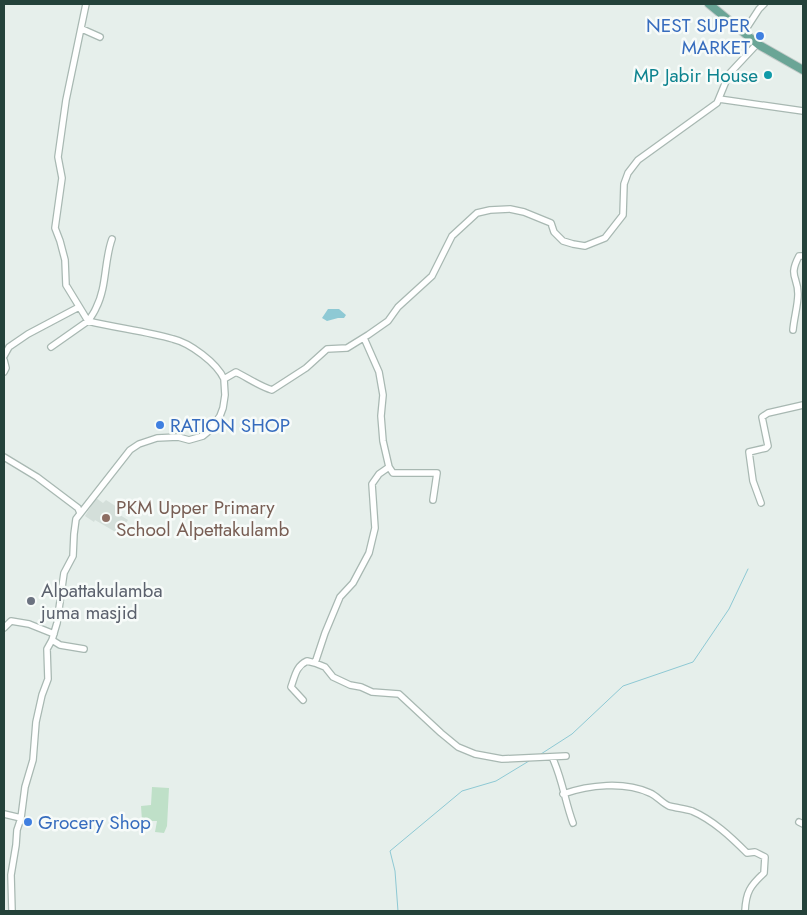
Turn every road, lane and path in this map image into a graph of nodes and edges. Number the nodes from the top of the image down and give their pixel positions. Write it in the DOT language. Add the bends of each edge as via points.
graph roads {
  1 [pos="86,4"];
  2 [pos="709,4"];
  3 [pos="764,4"];
  4 [pos="82,30"];
  5 [pos="744,32"];
  6 [pos="100,37"];
  7 [pos="757,44"];
  8 [pos="803,70"];
  9 [pos="719,99"];
  10 [pos="803,111"];
  11 [pos="112,240"];
  12 [pos="803,256"];
  13 [pos="80,307"];
  14 [pos="88,321"];
  15 [pos="793,330"];
  16 [pos="364,338"];
  17 [pos="51,347"];
  18 [pos="4,358"];
  19 [pos="4,372"];
  20 [pos="224,379"];
  21 [pos="803,405"];
  22 [pos="4,457"];
  23 [pos="389,467"];
  24 [pos="433,500"];
  25 [pos="762,503"];
  26 [pos="80,513"];
  27 [pos="4,628"];
  28 [pos="53,637"];
  29 [pos="84,649"];
  30 [pos="315,663"];
  31 [pos="303,700"];
  32 [pos="566,756"];
  33 [pos="552,757"];
  34 [pos="563,794"];
  35 [pos="4,814"];
  36 [pos="21,818"];
  37 [pos="573,823"];
  38 [pos="12,911"];
  39 [pos="745,911"];
  1 -- 4 [label="street"];
  2 -- 5 [label="main road"];
  3 -- 5 [label="street"];
  4 -- 6 [label="street"];
  4 -- 13 [label="street" via="66,100 58,157 62,178 55,228 65,260 66,284"];
  5 -- 7 [label="main road"];
  7 -- 8 [label="main road"];
  7 -- 9 [label="street" via="729,74"];
  9 -- 10 [label="street"];
  9 -- 16 [label="street" via="638,160 624,184 623,215 605,238 585,246 573,244 563,241 551,224 524,212 510,209 477,213 452,236 432,276 398,307 388,321"];
  11 -- 14 [label="street" via="97,307"];
  12 -- 15 [label="street" via="795,262 793,275 798,294"];
  13 -- 14 [label="street"];
  13 -- 18 [label="street" via="28,334 9,347"];
  14 -- 17 [label="street"];
  14 -- 20 [label="street" via="175,339 201,354 220,370"];
  16 -- 20 [label="street" via="347,348 327,349 306,368 272,390 236,372"];
  16 -- 23 [label="street" via="380,372 383,441"];
  18 -- 19 [label="street"];
  20 -- 26 [label="street" via="225,395 220,416 209,431 196,439 157,438 139,444 130,450"];
  21 -- 25 [label="street" via="768,413 762,418 768,446 749,452 753,481"];
  22 -- 26 [label="street" via="37,477 78,508"];
  23 -- 24 [label="street" via="393,473 437,473"];
  23 -- 30 [label="street" via="372,484 375,528 368,554 353,582 340,597"];
  26 -- 28 [label="street" via="76,519 73,556 64,573"];
  27 -- 28 [label="street" via="11,621 30,624"];
  28 -- 29 [label="street" via="60,645"];
  28 -- 36 [label="street" via="47,649 48,678 36,722"];
  30 -- 31 [label="street" via="307,660 302,663 290,687"];
  30 -- 33 [label="street" via="350,685 372,692 399,694 458,747 475,754 502,759"];
  32 -- 33 [label="street"];
  33 -- 34 [label="street"];
  34 -- 37 [label="street"];
  34 -- 39 [label="street" via="601,786 628,788 650,793 668,805 692,811 714,824 747,853 755,852 765,857 764,873 746,896"];
  35 -- 36 [label="street"];
  36 -- 38 [label="street" via="12,875"];
}
